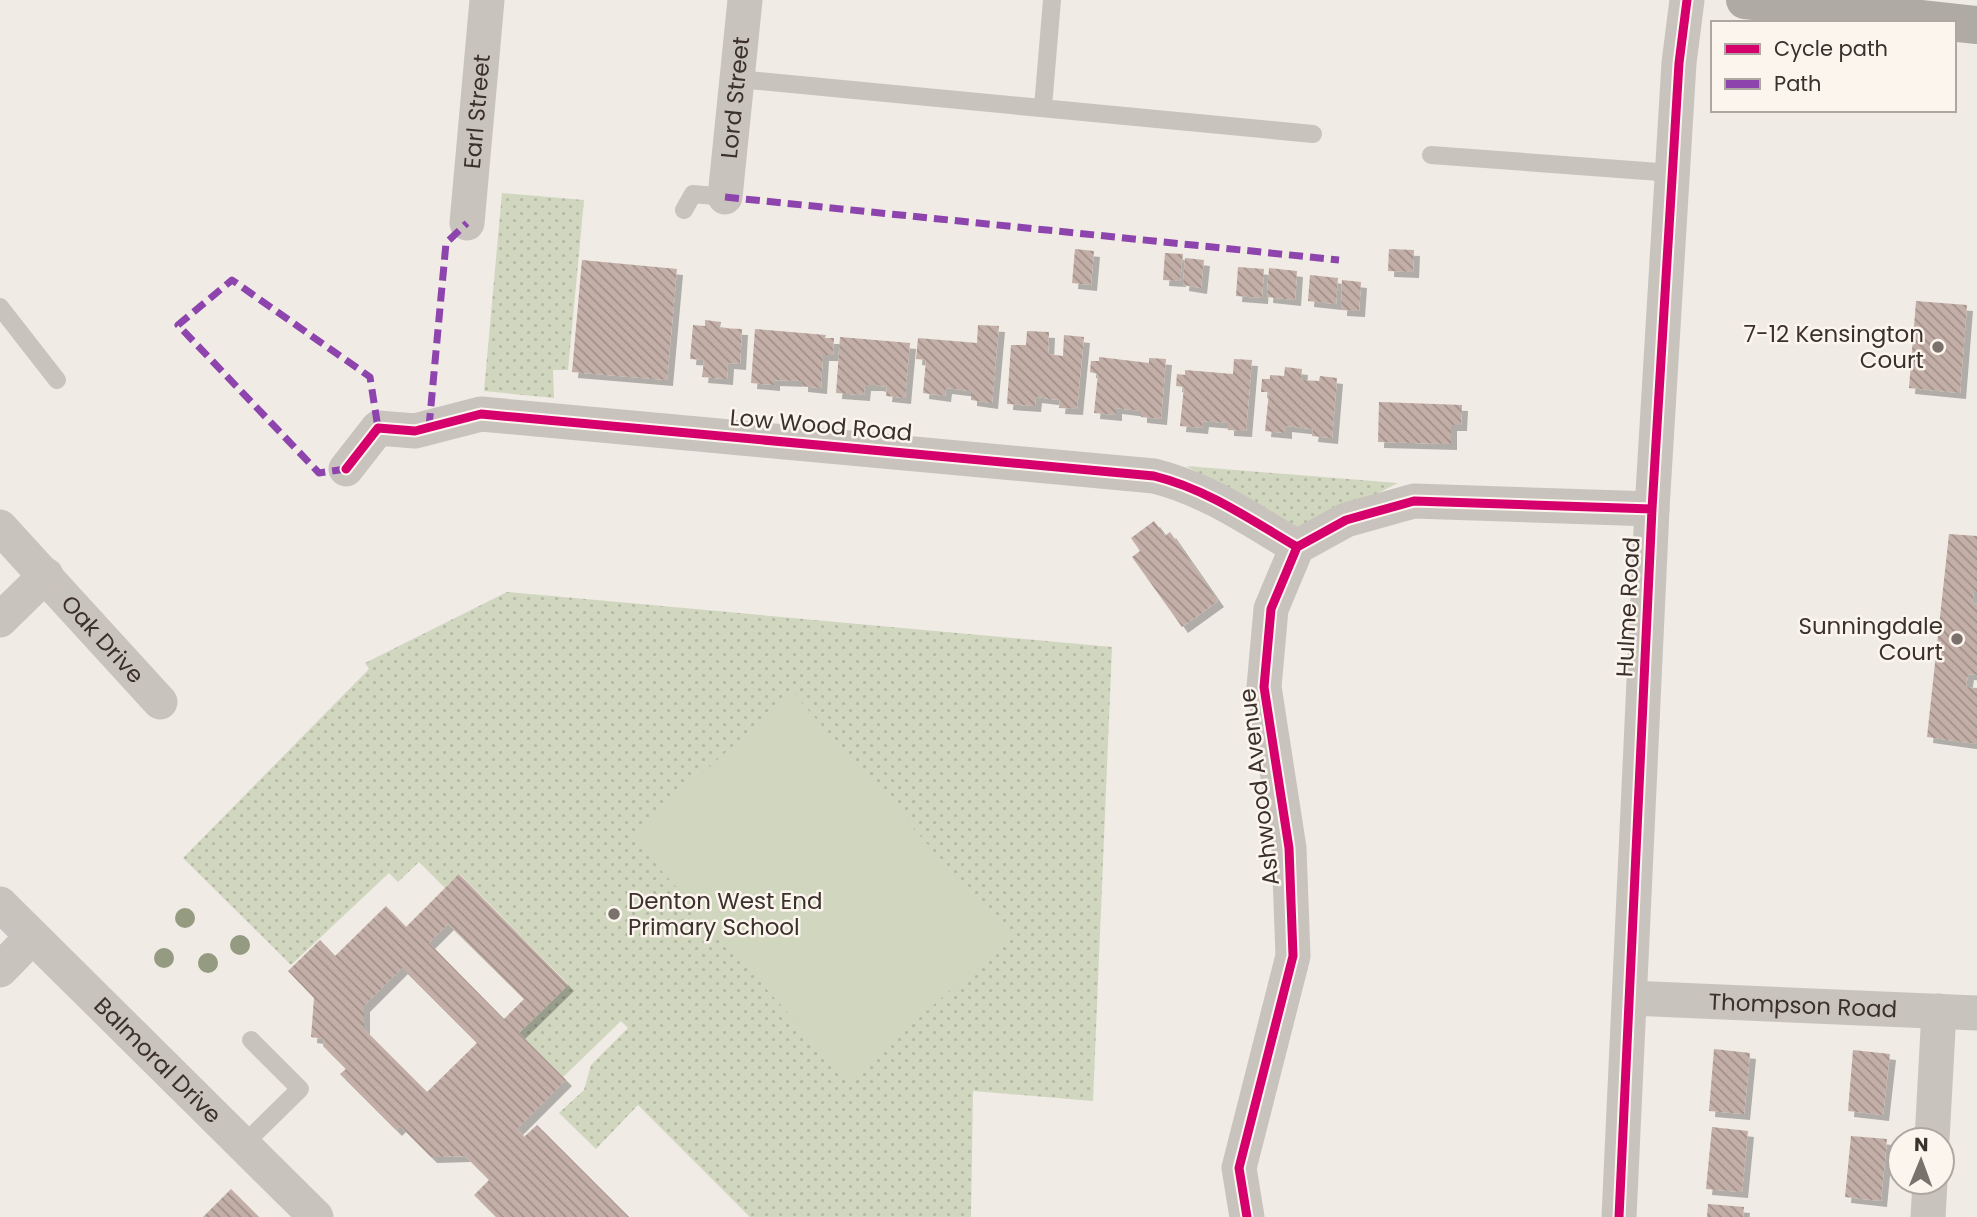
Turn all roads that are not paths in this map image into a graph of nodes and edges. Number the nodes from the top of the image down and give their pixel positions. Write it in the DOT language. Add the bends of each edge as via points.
graph roads {
  1 [pos="487,0"];
  2 [pos="745,0"];
  3 [pos="1052,0"];
  4 [pos="1688,0"];
  5 [pos="1745,0"];
  6 [pos="1948,21"];
  7 [pos="1956,22"];
  8 [pos="1977,24"];
  9 [pos="738,79"];
  10 [pos="1043,107"];
  11 [pos="1313,134"];
  12 [pos="1431,155"];
  13 [pos="1674,173"];
  14 [pos="725,197"];
  15 [pos="684,210"];
  16 [pos="467,223"];
  17 [pos="0,307"];
  18 [pos="57,380"];
  19 [pos="346,468"];
  20 [pos="1652,509"];
  21 [pos="0,527"];
  22 [pos="1297,547"];
  23 [pos="46,575"];
  24 [pos="0,620"];
  25 [pos="160,702"];
  26 [pos="0,904"];
  27 [pos="32,937"];
  28 [pos="0,970"];
  29 [pos="1630,998"];
  30 [pos="1940,1011"];
  31 [pos="1977,1013"];
  32 [pos="251,1040"];
  33 [pos="1933,1126"];
  34 [pos="243,1145"];
  35 [pos="1929,1196"];
  36 [pos="316,1217"];
  37 [pos="1247,1217"];
  38 [pos="1619,1217"];
  39 [pos="1928,1217"];
  1 -- 16 [label="street, Earl Street"];
  2 -- 9 [label="street, Lord Street"];
  3 -- 10 [label="lane"];
  4 -- 13 [label="street, Hulme Road" via="1679,63"];
  5 -- 6 [label="highway"];
  7 -- 8 [label="highway"];
  9 -- 10 [label="lane"];
  9 -- 14 [label="street, Lord Street"];
  10 -- 11 [label="lane"];
  12 -- 13 [label="lane"];
  13 -- 20 [label="street, Hulme Road"];
  14 -- 15 [label="lane" via="693,194"];
  17 -- 18 [label="lane"];
  19 -- 22 [label="street, Low Wood Road" via="379,428 415,431 481,414 1154,476 1211,496"];
  20 -- 22 [label="street" via="1414,501 1346,520"];
  20 -- 29 [label="street, Hulme Road"];
  21 -- 23 [label="street, Oak Drive"];
  22 -- 37 [label="street, Ashwood Avenue" via="1271,608 1264,687 1289,848 1293,956 1239,1168"];
  23 -- 24 [label="street, Oak Drive"];
  23 -- 25 [label="street, Oak Drive"];
  26 -- 27 [label="street, Balmoral Drive"];
  27 -- 28 [label="street"];
  27 -- 34 [label="street, Balmoral Drive"];
  29 -- 30 [label="street, Thompson Road"];
  29 -- 38 [label="street, Hulme Road"];
  30 -- 31 [label="street, Thompson Road"];
  30 -- 33 [label="street"];
  32 -- 34 [label="lane" via="300,1088"];
  34 -- 36 [label="street, Balmoral Drive"];
  35 -- 39 [label="street"];
}
